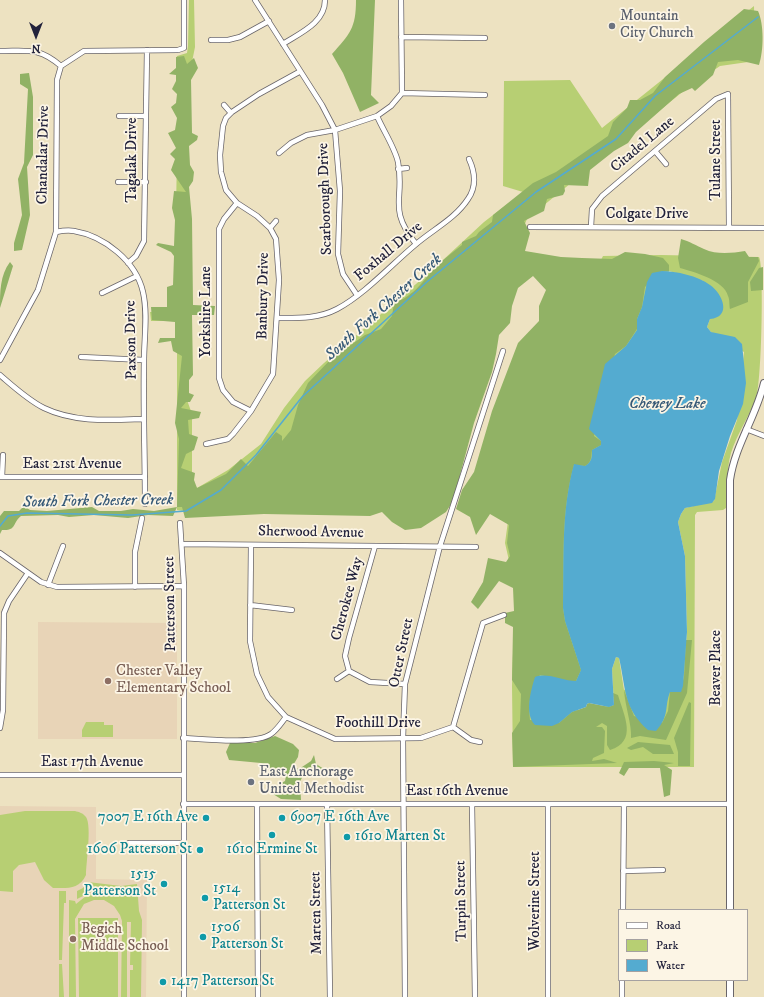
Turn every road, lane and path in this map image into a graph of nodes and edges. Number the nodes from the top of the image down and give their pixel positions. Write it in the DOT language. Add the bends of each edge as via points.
graph roads {
  1 [pos="184,0"];
  2 [pos="255,0"];
  3 [pos="325,0"];
  4 [pos="401,0"];
  5 [pos="269,21"];
  6 [pos="401,38"];
  7 [pos="485,38"];
  8 [pos="211,40"];
  9 [pos="283,44"];
  10 [pos="147,50"];
  11 [pos="0,51"];
  12 [pos="61,66"];
  13 [pos="299,72"];
  14 [pos="402,93"];
  15 [pos="728,94"];
  16 [pos="485,95"];
  17 [pos="224,105"];
  18 [pos="231,113"];
  19 [pos="119,116"];
  20 [pos="145,116"];
  21 [pos="377,116"];
  22 [pos="335,130"];
  23 [pos="655,151"];
  24 [pos="279,153"];
  25 [pos="469,158"];
  26 [pos="666,164"];
  27 [pos="407,168"];
  28 [pos="398,169"];
  29 [pos="118,182"];
  30 [pos="146,182"];
  31 [pos="237,203"];
  32 [pos="276,221"];
  33 [pos="530,227"];
  34 [pos="591,227"];
  35 [pos="729,227"];
  36 [pos="270,228"];
  37 [pos="764,228"];
  38 [pos="56,232"];
  39 [pos="416,244"];
  40 [pos="128,263"];
  41 [pos="137,276"];
  42 [pos="102,293"];
  43 [pos="357,295"];
  44 [pos="277,318"];
  45 [pos="503,351"];
  46 [pos="81,357"];
  47 [pos="0,360"];
  48 [pos="144,360"];
  49 [pos="0,375"];
  50 [pos="764,383"];
  51 [pos="251,411"];
  52 [pos="144,419"];
  53 [pos="746,429"];
  54 [pos="764,436"];
  55 [pos="206,444"];
  56 [pos="4,455"];
  57 [pos="145,476"];
  58 [pos="1,477"];
  59 [pos="145,504"];
  60 [pos="142,518"];
  61 [pos="180,523"];
  62 [pos="182,544"];
  63 [pos="251,545"];
  64 [pos="62,546"];
  65 [pos="374,546"];
  66 [pos="440,546"];
  67 [pos="476,547"];
  68 [pos="0,553"];
  69 [pos="28,573"];
  70 [pos="48,585"];
  71 [pos="184,586"];
  72 [pos="135,587"];
  73 [pos="250,605"];
  74 [pos="292,610"];
  75 [pos="504,615"];
  76 [pos="349,671"];
  77 [pos="184,673"];
  78 [pos="195,673"];
  79 [pos="337,679"];
  80 [pos="405,684"];
  81 [pos="286,717"];
  82 [pos="453,727"];
  83 [pos="0,728"];
  84 [pos="183,738"];
  85 [pos="403,738"];
  86 [pos="480,742"];
  87 [pos="0,775"];
  88 [pos="183,775"];
  89 [pos="183,804"];
  90 [pos="258,804"];
  91 [pos="327,804"];
  92 [pos="404,804"];
  93 [pos="472,804"];
  94 [pos="548,804"];
  95 [pos="624,804"];
  96 [pos="730,804"];
  97 [pos="129,843"];
  98 [pos="183,843"];
  99 [pos="662,870"];
  100 [pos="623,871"];
  101 [pos="623,909"];
  102 [pos="730,909"];
  103 [pos="622,981"];
  104 [pos="730,981"];
  105 [pos="184,997"];
  106 [pos="258,997"];
  107 [pos="330,997"];
  108 [pos="405,997"];
  109 [pos="475,997"];
  110 [pos="548,997"];
  111 [pos="622,997"];
  112 [pos="730,997"];
  1 -- 10 [label="street" via="184,48"];
  2 -- 5 [label="street, Scarborough Drive"];
  3 -- 9 [label="street" via="324,9 316,22"];
  4 -- 6 [label="street"];
  5 -- 8 [label="street" via="240,37"];
  5 -- 9 [label="street, Scarborough Drive"];
  6 -- 7 [label="street"];
  6 -- 14 [label="street"];
  9 -- 13 [label="street, Scarborough Drive"];
  10 -- 12 [label="street" via="84,51"];
  10 -- 20 [label="street, Tagalak Drive"];
  11 -- 12 [label="street" via="34,51 49,55"];
  12 -- 38 [label="street, Chandalar Drive" via="57,80"];
  13 -- 18 [label="street"];
  13 -- 22 [label="street, Scarborough Drive"];
  14 -- 16 [label="street"];
  14 -- 21 [label="street" via="391,106"];
  15 -- 23 [label="street, Citadel Lane" via="716,99"];
  15 -- 35 [label="street, Tulane Street"];
  17 -- 18 [label="street"];
  18 -- 31 [label="street, Banbury Drive" via="224,126 221,142 221,172 226,190"];
  19 -- 20 [label="street"];
  20 -- 30 [label="street, Tagalak Drive"];
  21 -- 22 [label="street"];
  21 -- 28 [label="street" via="398,161"];
  22 -- 24 [label="street" via="307,135"];
  22 -- 43 [label="street, Scarborough Drive" via="340,191 338,254 343,274"];
  23 -- 26 [label="street"];
  23 -- 34 [label="street, Citadel Lane" via="602,196 592,209"];
  25 -- 39 [label="street, Foxhall Drive" via="474,169 474,186 468,199 452,216"];
  27 -- 28 [label="street"];
  28 -- 39 [label="street" via="397,207 400,221"];
  29 -- 30 [label="street"];
  30 -- 40 [label="street, Tagalak Drive" via="144,241 136,256"];
  31 -- 36 [label="street, Banbury Drive"];
  31 -- 51 [label="street, Yorkshire Lane" via="219,229 218,363 222,390 233,402"];
  32 -- 36 [label="street"];
  33 -- 34 [label="street, Colgate Drive"];
  34 -- 35 [label="street, Colgate Drive"];
  35 -- 37 [label="street, Colgate Drive"];
  36 -- 44 [label="street, Banbury Drive" via="278,248"];
  38 -- 40 [label="street, Paxson Drive" via="73,230 92,236 111,246"];
  38 -- 47 [label="street, Chandalar Drive" via="38,290"];
  39 -- 43 [label="street, Foxhall Drive"];
  40 -- 41 [label="street, Paxson Drive"];
  41 -- 42 [label="street"];
  41 -- 48 [label="street, Paxson Drive" via="143,292 146,332"];
  43 -- 44 [label="street, Foxhall Drive" via="337,309 321,316"];
  44 -- 51 [label="street, Banbury Drive" via="274,374"];
  45 -- 66 [label="street, Otter Street"];
  46 -- 48 [label="street"];
  48 -- 52 [label="street, Paxson Drive"];
  49 -- 52 [label="street" via="35,403 60,414 93,420"];
  50 -- 53 [label="street, Beaver Place"];
  51 -- 55 [label="street, Banbury Drive" via="228,439"];
  52 -- 57 [label="street, Paxson Drive"];
  53 -- 54 [label="street"];
  53 -- 96 [label="street, Beaver Place" via="735,456 730,480"];
  56 -- 58 [label="street"];
  57 -- 58 [label="street, East 21st Avenue"];
  57 -- 59 [label="street, Paxson Drive"];
  60 -- 72 [label="street" via="135,552"];
  61 -- 62 [label="street, Patterson Street"];
  62 -- 63 [label="street, Sherwood Avenue"];
  62 -- 71 [label="street, Patterson Street"];
  63 -- 65 [label="street, Sherwood Avenue"];
  63 -- 73 [label="street, Foothill Drive"];
  64 -- 70 [label="street"];
  65 -- 66 [label="street, Sherwood Avenue"];
  65 -- 76 [label="street, Cherokee Way" via="345,656"];
  66 -- 67 [label="street, Sherwood Avenue"];
  66 -- 80 [label="street, Otter Street"];
  68 -- 69 [label="street"];
  69 -- 70 [label="street"];
  69 -- 83 [label="street" via="9,600 4,613 3,710"];
  70 -- 72 [label="street"];
  71 -- 72 [label="street"];
  71 -- 77 [label="street, Patterson Street"];
  73 -- 74 [label="street"];
  73 -- 81 [label="street, Foothill Drive" via="250,641 257,674 268,697"];
  75 -- 82 [label="street" via="483,624"];
  76 -- 79 [label="street"];
  76 -- 80 [label="street" via="370,682"];
  77 -- 78 [label="street"];
  77 -- 84 [label="street, Patterson Street"];
  80 -- 85 [label="street, Otter Street"];
  81 -- 84 [label="street" via="271,734 258,738"];
  81 -- 85 [label="street, Foothill Drive" via="335,739"];
  82 -- 85 [label="street, Foothill Drive" via="421,738"];
  82 -- 86 [label="street" via="471,740"];
  84 -- 88 [label="street, Patterson Street"];
  85 -- 92 [label="street, Otter Street"];
  87 -- 88 [label="street, East 17th Avenue"];
  88 -- 89 [label="street, Patterson Street"];
  89 -- 90 [label="street, East 16th Avenue"];
  89 -- 98 [label="street, Patterson Street"];
  90 -- 91 [label="street, East 16th Avenue"];
  90 -- 106 [label="street"];
  91 -- 92 [label="street, East 16th Avenue"];
  91 -- 107 [label="street, Marten Street"];
  92 -- 93 [label="street, East 16th Avenue"];
  92 -- 108 [label="street, Otter Street"];
  93 -- 94 [label="street, East 16th Avenue"];
  93 -- 109 [label="street, Turpin Street"];
  94 -- 95 [label="street, East 16th Avenue"];
  94 -- 110 [label="street, Wolverine Street"];
  95 -- 96 [label="street, East 16th Avenue"];
  95 -- 100 [label="street"];
  96 -- 102 [label="street, Beaver Place"];
  97 -- 98 [label="street"];
  98 -- 105 [label="street, Patterson Street"];
  99 -- 100 [label="street"];
  100 -- 101 [label="street"];
  103 -- 111 [label="street"];
  104 -- 112 [label="street"];
}
